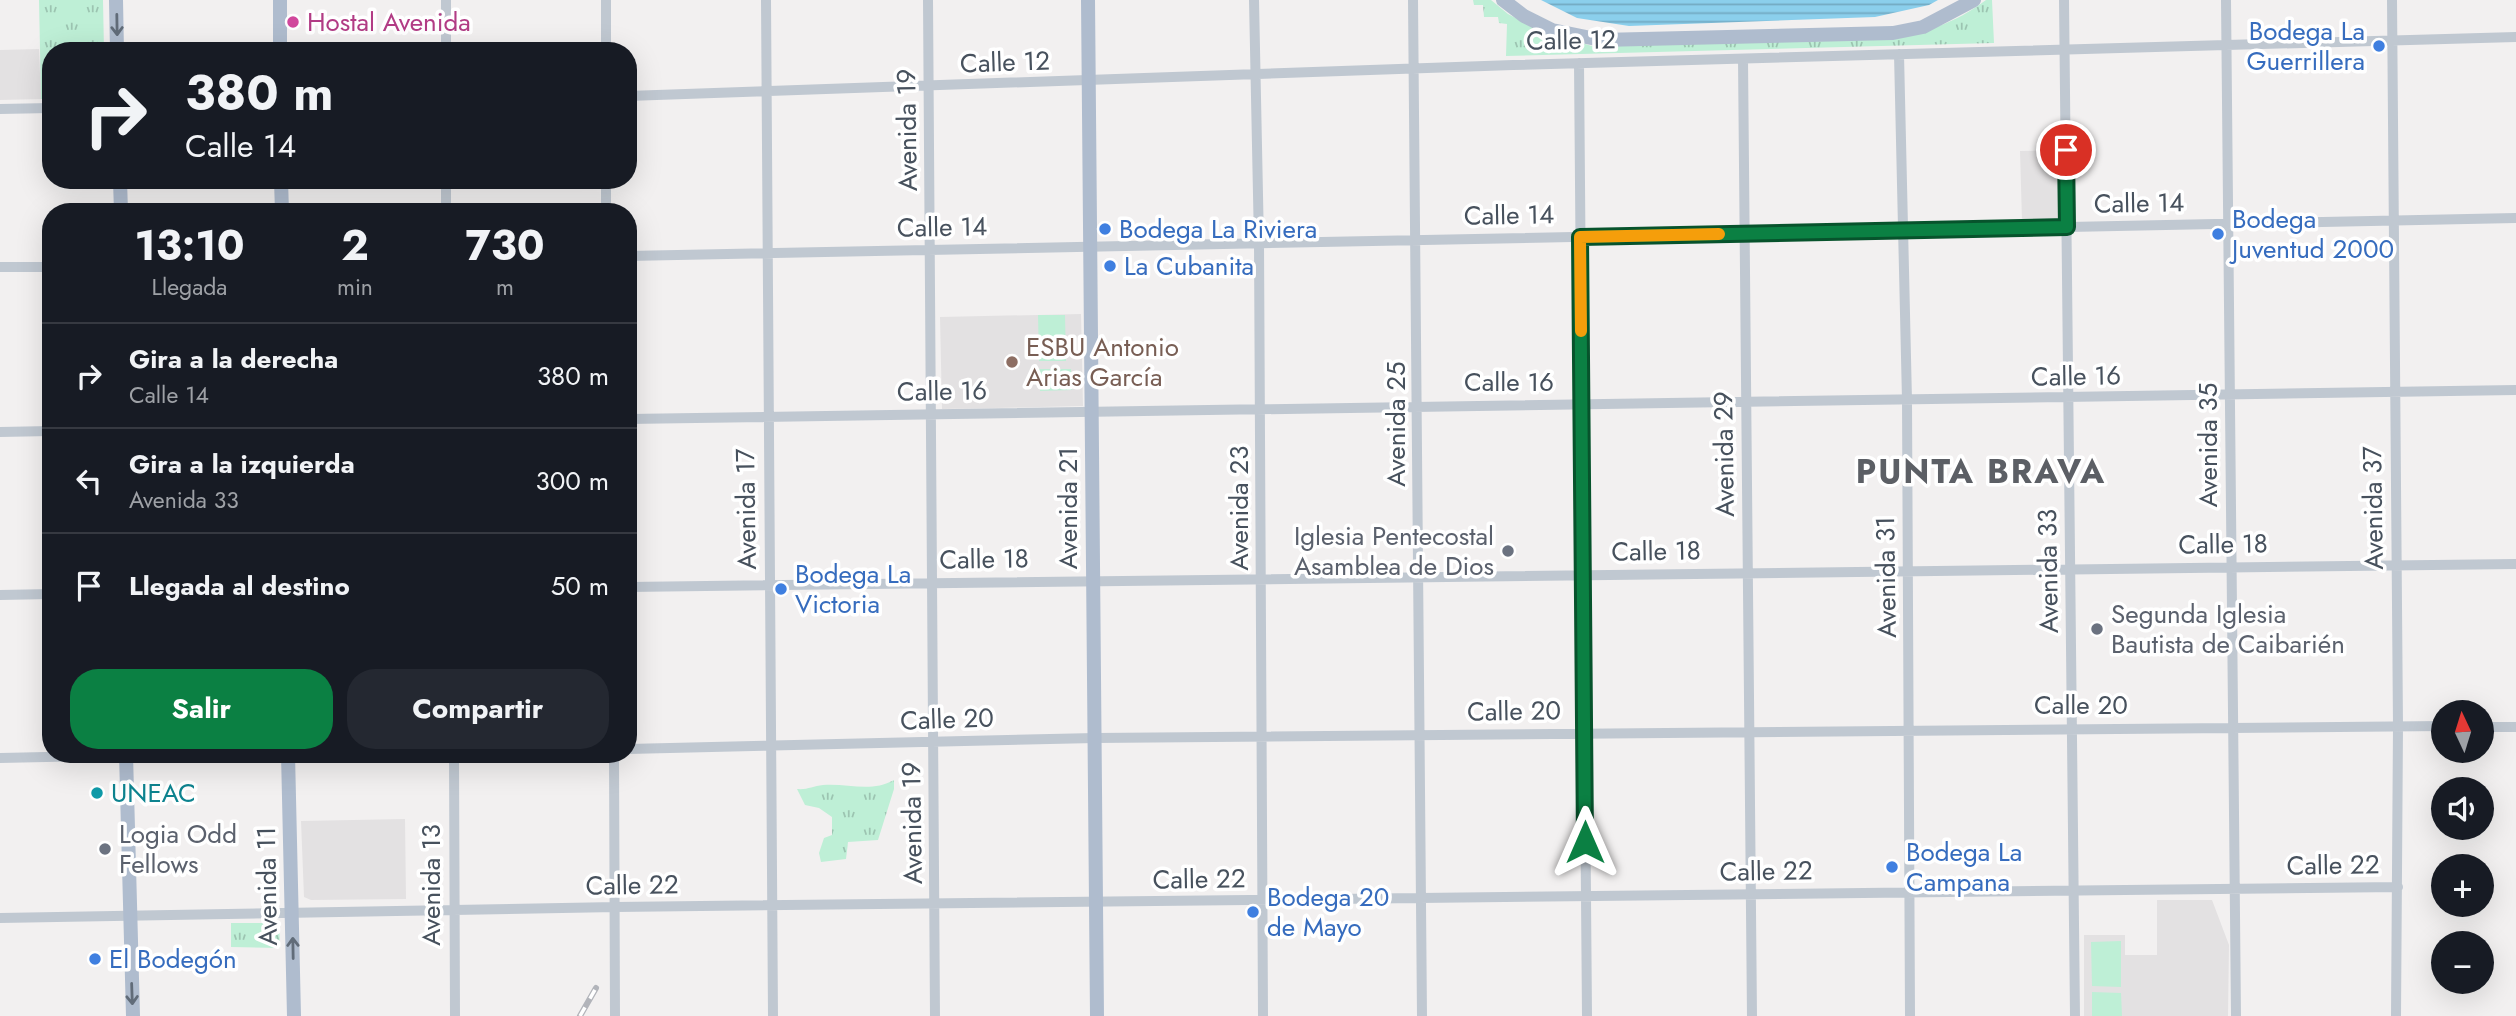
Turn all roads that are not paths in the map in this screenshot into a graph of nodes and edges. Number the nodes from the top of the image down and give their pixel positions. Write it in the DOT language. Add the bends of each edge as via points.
graph roads {
  1 [pos="116,0"];
  2 [pos="280,0"];
  3 [pos="446,0"];
  4 [pos="606,0"];
  5 [pos="766,0"];
  6 [pos="928,0"];
  7 [pos="1088,0"];
  8 [pos="1254,0"];
  9 [pos="1413,0"];
  10 [pos="1503,0"];
  11 [pos="1974,0"];
  12 [pos="2064,0"];
  13 [pos="2226,0"];
  14 [pos="2392,0"];
  15 [pos="2516,37"];
  16 [pos="2392,40"];
  17 [pos="117,42"];
  18 [pos="281,42"];
  19 [pos="446,42"];
  20 [pos="607,42"];
  21 [pos="2227,43"];
  22 [pos="2065,49"];
  23 [pos="1899,54"];
  24 [pos="1743,60"];
  25 [pos="1578,63"];
  26 [pos="1415,69"];
  27 [pos="1256,75"];
  28 [pos="1089,81"];
  29 [pos="928,87"];
  30 [pos="768,92"];
  31 [pos="637,96"];
  32 [pos="42,108"];
  33 [pos="0,109"];
  34 [pos="2516,218"];
  35 [pos="2395,220"];
  36 [pos="2229,224"];
  37 [pos="2067,227"];
  38 [pos="1904,230"];
  39 [pos="1744,233"];
  40 [pos="1580,237"];
  41 [pos="1416,240"];
  42 [pos="1259,243"];
  43 [pos="1090,247"];
  44 [pos="931,250"];
  45 [pos="766,253"];
  46 [pos="637,256"];
  47 [pos="0,267"];
  48 [pos="42,267"];
  49 [pos="2516,390"];
  50 [pos="2394,391"];
  51 [pos="2231,396"];
  52 [pos="2069,399"];
  53 [pos="1907,400"];
  54 [pos="1746,401"];
  55 [pos="1581,404"];
  56 [pos="1419,405"];
  57 [pos="1261,407"];
  58 [pos="1091,410"];
  59 [pos="932,414"];
  60 [pos="767,416"];
  61 [pos="637,419"];
  62 [pos="42,431"];
  63 [pos="0,432"];
  64 [pos="2396,564"];
  65 [pos="2516,564"];
  66 [pos="2231,566"];
  67 [pos="2070,568"];
  68 [pos="1908,570"];
  69 [pos="1748,572"];
  70 [pos="1583,575"];
  71 [pos="1419,577"];
  72 [pos="1262,579"];
  73 [pos="1093,581"];
  74 [pos="934,583"];
  75 [pos="771,585"];
  76 [pos="637,587"];
  77 [pos="42,594"];
  78 [pos="0,595"];
  79 [pos="2398,726"];
  80 [pos="2431,726"];
  81 [pos="2234,727"];
  82 [pos="2494,727"];
  83 [pos="2516,727"];
  84 [pos="2072,728"];
  85 [pos="1911,730"];
  86 [pos="1749,731"];
  87 [pos="1584,733"];
  88 [pos="1421,734"];
  89 [pos="1264,736"];
  90 [pos="1095,738"];
  91 [pos="934,743"];
  92 [pos="772,747"];
  93 [pos="637,749"];
  94 [pos="42,757"];
  95 [pos="0,758"];
  96 [pos="126,763"];
  97 [pos="288,763"];
  98 [pos="454,763"];
  99 [pos="614,763"];
  100 [pos="2398,887"];
  101 [pos="2236,889"];
  102 [pos="2074,890"];
  103 [pos="1911,892"];
  104 [pos="1751,894"];
  105 [pos="1586,897"];
  106 [pos="1421,898"];
  107 [pos="1263,901"];
  108 [pos="1096,903"];
  109 [pos="935,905"];
  110 [pos="616,907"];
  111 [pos="771,907"];
  112 [pos="453,912"];
  113 [pos="293,914"];
  114 [pos="130,917"];
  115 [pos="0,918"];
  116 [pos="133,1016"];
  117 [pos="294,1016"];
  118 [pos="455,1016"];
  119 [pos="615,1016"];
  120 [pos="773,1016"];
  121 [pos="935,1016"];
  122 [pos="1097,1016"];
  123 [pos="1263,1016"];
  124 [pos="1422,1016"];
  125 [pos="1587,1016"];
  126 [pos="1752,1016"];
  127 [pos="1910,1016"];
  128 [pos="2076,1016"];
  129 [pos="2236,1016"];
  130 [pos="2396,1016"];
  1 -- 17 [label="main road, one-way"];
  2 -- 18 [label="main road"];
  3 -- 19 [label="street"];
  4 -- 20 [label="street"];
  5 -- 30 [label="street, Avenida 17"];
  6 -- 29 [label="street, Avenida 19"];
  7 -- 28 [label="main road, Avenida 21"];
  8 -- 27 [label="street, Avenida 23"];
  9 -- 26 [label="street, Avenida 25"];
  10 -- 11 [label="main road" via="1552,30 1628,41 1893,33 1923,27"];
  12 -- 22 [label="street, Avenida 33"];
  13 -- 21 [label="street, Avenida 35"];
  14 -- 16 [label="street, Avenida 37"];
  15 -- 16 [label="street, Calle 12"];
  16 -- 21 [label="street, Calle 12"];
  16 -- 35 [label="street, Avenida 37"];
  21 -- 22 [label="street, Calle 12"];
  21 -- 36 [label="street, Avenida 35"];
  22 -- 23 [label="street, Calle 12"];
  22 -- 37 [label="street, Avenida 33"];
  23 -- 24 [label="street, Calle 12"];
  23 -- 38 [label="street, Avenida 31"];
  24 -- 25 [label="street, Calle 12"];
  24 -- 39 [label="street, Avenida 29"];
  25 -- 26 [label="street, Calle 12"];
  25 -- 40 [label="street"];
  26 -- 27 [label="street, Calle 12"];
  26 -- 41 [label="street, Avenida 25"];
  27 -- 28 [label="street, Calle 12"];
  27 -- 42 [label="street, Avenida 23"];
  28 -- 29 [label="street, Calle 12"];
  28 -- 43 [label="main road, Avenida 21"];
  29 -- 30 [label="street, Calle 12"];
  29 -- 44 [label="street, Avenida 19"];
  30 -- 31 [label="street, Calle 12"];
  30 -- 45 [label="street, Avenida 17"];
  32 -- 33 [label="street"];
  34 -- 35 [label="street, Calle 14"];
  35 -- 36 [label="street, Calle 14"];
  35 -- 50 [label="street, Avenida 37"];
  36 -- 37 [label="street, Calle 14"];
  36 -- 51 [label="street, Avenida 35"];
  37 -- 38 [label="street, Calle 14"];
  37 -- 52 [label="street, Avenida 33"];
  38 -- 39 [label="street, Calle 14"];
  38 -- 53 [label="street, Avenida 31"];
  39 -- 40 [label="street, Calle 14"];
  39 -- 54 [label="street, Avenida 29"];
  40 -- 41 [label="street, Calle 14"];
  40 -- 55 [label="street"];
  41 -- 42 [label="street, Calle 14"];
  41 -- 56 [label="street, Avenida 25"];
  42 -- 43 [label="street, Calle 14"];
  42 -- 57 [label="street, Avenida 23"];
  43 -- 44 [label="street, Calle 14"];
  43 -- 58 [label="main road, Avenida 21"];
  44 -- 45 [label="street, Calle 14"];
  44 -- 59 [label="street, Avenida 19"];
  45 -- 46 [label="street, Calle 14"];
  45 -- 60 [label="street, Avenida 17"];
  47 -- 48 [label="street"];
  49 -- 50 [label="street, Calle 16"];
  50 -- 51 [label="street, Calle 16"];
  50 -- 64 [label="street, Avenida 37"];
  51 -- 52 [label="street, Calle 16"];
  51 -- 66 [label="street, Avenida 35"];
  52 -- 53 [label="street, Calle 16"];
  52 -- 67 [label="street, Avenida 33"];
  53 -- 54 [label="street, Calle 16"];
  53 -- 68 [label="street, Avenida 31"];
  54 -- 55 [label="street, Calle 16"];
  54 -- 69 [label="street, Avenida 29"];
  55 -- 56 [label="street, Calle 16"];
  55 -- 70 [label="street"];
  56 -- 57 [label="street, Calle 16"];
  56 -- 71 [label="street, Avenida 25"];
  57 -- 58 [label="street, Calle 16"];
  57 -- 72 [label="street, Avenida 23"];
  58 -- 59 [label="street, Calle 16"];
  58 -- 73 [label="main road, Avenida 21"];
  59 -- 60 [label="street, Calle 16"];
  59 -- 74 [label="street, Avenida 19"];
  60 -- 61 [label="street, Calle 16"];
  60 -- 75 [label="street, Avenida 17"];
  62 -- 63 [label="street"];
  64 -- 65 [label="street, Calle 18"];
  64 -- 66 [label="street, Calle 18"];
  64 -- 79 [label="street, Avenida 37"];
  66 -- 67 [label="street, Calle 18"];
  66 -- 81 [label="street, Avenida 35"];
  67 -- 68 [label="street, Calle 18"];
  67 -- 84 [label="street, Avenida 33"];
  68 -- 69 [label="street, Calle 18"];
  68 -- 85 [label="street, Avenida 31"];
  69 -- 70 [label="street, Calle 18"];
  69 -- 86 [label="street, Avenida 29"];
  70 -- 71 [label="street, Calle 18"];
  70 -- 87 [label="street"];
  71 -- 72 [label="street, Calle 18"];
  71 -- 88 [label="street, Avenida 25"];
  72 -- 73 [label="street, Calle 18"];
  72 -- 89 [label="street, Avenida 23"];
  73 -- 74 [label="street, Calle 18"];
  73 -- 90 [label="main road, Avenida 21"];
  74 -- 75 [label="street, Calle 18"];
  74 -- 91 [label="street, Avenida 19"];
  75 -- 76 [label="street, Calle 18"];
  75 -- 92 [label="street, Avenida 17"];
  77 -- 78 [label="street"];
  79 -- 80 [label="street, Calle 20"];
  79 -- 81 [label="street, Calle 20"];
  79 -- 100 [label="street, Avenida 37"];
  81 -- 84 [label="street, Calle 20"];
  81 -- 101 [label="street, Avenida 35"];
  82 -- 83 [label="street"];
  84 -- 85 [label="street, Calle 20"];
  84 -- 102 [label="street, Avenida 33"];
  85 -- 86 [label="street, Calle 20"];
  85 -- 103 [label="street, Avenida 31"];
  86 -- 87 [label="street, Calle 20"];
  86 -- 104 [label="street, Avenida 29"];
  87 -- 88 [label="street, Calle 20"];
  87 -- 105 [label="street"];
  88 -- 89 [label="street, Calle 20"];
  88 -- 106 [label="street, Avenida 25"];
  89 -- 90 [label="street, Calle 20"];
  89 -- 107 [label="street, Avenida 23"];
  90 -- 91 [label="street, Calle 20"];
  90 -- 108 [label="main road, Avenida 21"];
  91 -- 92 [label="street, Calle 20"];
  91 -- 109 [label="street, Avenida 19"];
  92 -- 93 [label="street, Calle 20"];
  92 -- 111 [label="street, Avenida 17"];
  94 -- 95 [label="street"];
  96 -- 114 [label="main road"];
  97 -- 113 [label="main road, Avenida 11"];
  98 -- 112 [label="street, Avenida 13"];
  99 -- 110 [label="street"];
  100 -- 101 [label="street, Calle 22"];
  100 -- 130 [label="street, Avenida 37"];
  101 -- 102 [label="street, Calle 22"];
  101 -- 129 [label="street, Avenida 35"];
  102 -- 103 [label="street, Calle 22"];
  102 -- 128 [label="street, Avenida 33"];
  103 -- 104 [label="street, Calle 22"];
  103 -- 127 [label="street, Avenida 31"];
  104 -- 105 [label="street, Calle 22"];
  104 -- 126 [label="street, Avenida 29"];
  105 -- 106 [label="street, Calle 22"];
  105 -- 125 [label="street"];
  106 -- 107 [label="street, Calle 22"];
  106 -- 124 [label="street, Avenida 25"];
  107 -- 108 [label="street, Calle 22"];
  107 -- 123 [label="street, Avenida 23"];
  108 -- 109 [label="street, Calle 22"];
  108 -- 122 [label="main road, Avenida 21"];
  109 -- 111 [label="street, Calle 22"];
  109 -- 121 [label="street, Avenida 19"];
  110 -- 111 [label="street, Calle 22"];
  110 -- 112 [label="street, Calle 22"];
  110 -- 119 [label="street"];
  111 -- 120 [label="street, Avenida 17"];
  112 -- 113 [label="street, Calle 22"];
  112 -- 118 [label="street, Avenida 13"];
  113 -- 114 [label="street, Calle 22"];
  117 -- 113 [label="main road, Avenida 11, one-way"];
  114 -- 115 [label="street, Calle 22"];
  114 -- 116 [label="main road, one-way"];
}
